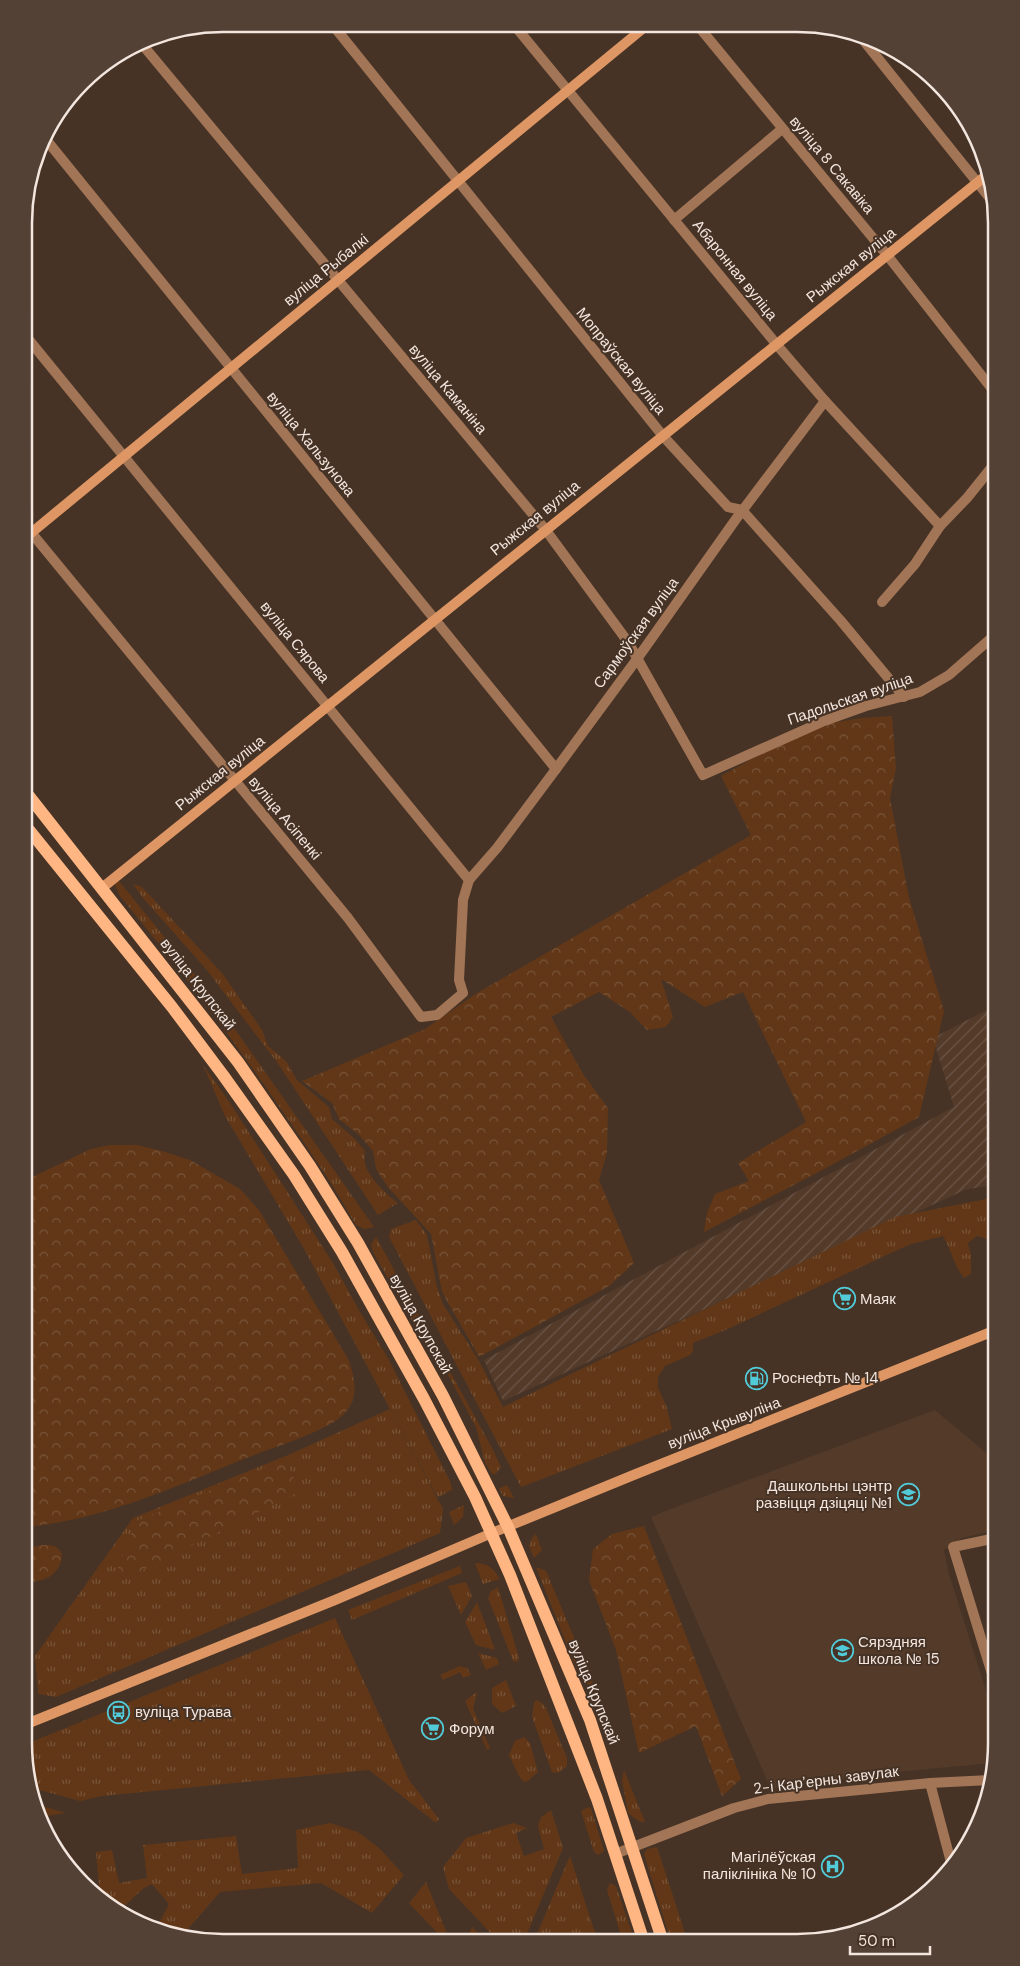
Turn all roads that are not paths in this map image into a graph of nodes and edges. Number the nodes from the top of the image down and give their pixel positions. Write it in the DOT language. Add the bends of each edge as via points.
graph roads {
  1 [pos="338,32"];
  2 [pos="520,32"];
  3 [pos="639,32"];
  4 [pos="703,32"];
  5 [pos="868,46"];
  6 [pos="146,49"];
  7 [pos="568,90"];
  8 [pos="782,129"];
  9 [pos="50,144"];
  10 [pos="982,178"];
  11 [pos="458,180"];
  12 [pos="977,182"];
  13 [pos="985,192"];
  14 [pos="674,220"];
  15 [pos="887,255"];
  16 [pos="338,279"];
  17 [pos="32,344"];
  18 [pos="777,345"];
  19 [pos="230,368"];
  20 [pos="988,384"];
  21 [pos="825,400"];
  22 [pos="662,436"];
  23 [pos="124,456"];
  24 [pos="988,472"];
  25 [pos="742,510"];
  26 [pos="940,526"];
  27 [pos="32,528"];
  28 [pos="545,529"];
  29 [pos="32,538"];
  30 [pos="882,602"];
  31 [pos="435,619"];
  32 [pos="988,641"];
  33 [pos="637,659"];
  34 [pos="904,697"];
  35 [pos="328,706"];
  36 [pos="556,768"];
  37 [pos="703,775"];
  38 [pos="234,780"];
  39 [pos="32,800"];
  40 [pos="32,834"];
  41 [pos="469,880"];
  42 [pos="102,888"];
  43 [pos="988,1333"];
  44 [pos="508,1526"];
  45 [pos="492,1532"];
  46 [pos="988,1540"];
  47 [pos="988,1660"];
  48 [pos="32,1722"];
  49 [pos="984,1780"];
  50 [pos="930,1783"];
  51 [pos="633,1848"];
  52 [pos="615,1854"];
  53 [pos="950,1857"];
  54 [pos="641,1934"];
  55 [pos="660,1934"];
  1 -- 11 [label="street, Мопраўская вуліца"];
  2 -- 7 [label="street, Абаронная вуліца"];
  3 -- 7 [label="street, вуліца Рыбалкі"];
  4 -- 8 [label="street, вуліца 8 Сакавіка"];
  5 -- 12 [label="street"];
  6 -- 16 [label="street, вуліца Каманіна"];
  7 -- 11 [label="street, вуліца Рыбалкі"];
  7 -- 14 [label="street, Абаронная вуліца"];
  8 -- 14 [label="street"];
  8 -- 15 [label="street, вуліца 8 Сакавіка"];
  9 -- 19 [label="street, вуліца Хальзунова"];
  10 -- 12 [label="street, Рыжская вуліца"];
  11 -- 16 [label="street, вуліца Рыбалкі"];
  11 -- 22 [label="street, Мопраўская вуліца"];
  12 -- 13 [label="street"];
  12 -- 15 [label="street, Рыжская вуліца"];
  14 -- 18 [label="street, Абаронная вуліца"];
  15 -- 18 [label="street, Рыжская вуліца"];
  15 -- 20 [label="street, вуліца 8 Сакавіка"];
  16 -- 19 [label="street, вуліца Рыбалкі"];
  16 -- 28 [label="street, вуліца Каманіна"];
  17 -- 23 [label="street, вуліца Сярова"];
  18 -- 21 [label="street, Абаронная вуліца"];
  18 -- 22 [label="street, Рыжская вуліца"];
  19 -- 23 [label="street, вуліца Рыбалкі"];
  19 -- 31 [label="street, вуліца Хальзунова"];
  21 -- 25 [label="street, Сармоўская вуліца"];
  21 -- 26 [label="street, Абаронная вуліца"];
  22 -- 25 [label="street, Мопраўская вуліца" via="728,507"];
  22 -- 28 [label="street, Рыжская вуліца"];
  23 -- 27 [label="street, вуліца Рыбалкі"];
  23 -- 35 [label="street, вуліца Сярова"];
  24 -- 26 [label="street"];
  25 -- 33 [label="street, Сармоўская вуліца"];
  25 -- 34 [label="street, Мопраўская вуліца" via="842,621"];
  26 -- 30 [label="street" via="915,564"];
  28 -- 31 [label="street, Рыжская вуліца"];
  28 -- 33 [label="street, вуліца Каманіна"];
  29 -- 38 [label="street, вуліца Асіпенкі"];
  31 -- 35 [label="street, Рыжская вуліца"];
  31 -- 36 [label="street, вуліца Хальзунова"];
  32 -- 34 [label="street, Падольская вуліца" via="949,675 920,692"];
  33 -- 36 [label="street, Сармоўская вуліца"];
  33 -- 37 [label="street, вуліца Каманіна"];
  34 -- 37 [label="street, Падольская вуліца" via="824,721"];
  35 -- 38 [label="street, Рыжская вуліца"];
  35 -- 41 [label="street, вуліца Сярова"];
  36 -- 41 [label="street, Сармоўская вуліца"];
  38 -- 41 [label="street, вуліца Асіпенкі" via="348,918 421,1017 437,1015 463,993 459,980 463,900"];
  38 -- 42 [label="street, Рыжская вуліца"];
  39 -- 42 [label="main road, вуліца Крупскай"];
  40 -- 45 [label="main road" via="172,1007 294,1175 342,1252 424,1399"];
  42 -- 44 [label="main road, вуліца Крупскай" via="238,1062 310,1166 358,1242 443,1396"];
  43 -- 44 [label="street, вуліца Крывуліна"];
  44 -- 45 [label="street, вуліца Крывуліна"];
  44 -- 51 [label="main road, вуліца Крупскай" via="590,1720"];
  45 -- 48 [label="street" via="335,1600"];
  45 -- 52 [label="main road" via="577,1743"];
  46 -- 47 [label="street" via="954,1547"];
  49 -- 50 [label="street, 2-і Карʼерны завулак"];
  50 -- 51 [label="street, 2-і Карʼерны завулак" via="768,1799 734,1808"];
  50 -- 53 [label="street"];
  51 -- 52 [label="street, 2-і Карʼерны завулак"];
  51 -- 55 [label="main road, вуліца Крупскай"];
  52 -- 54 [label="main road"];
}
